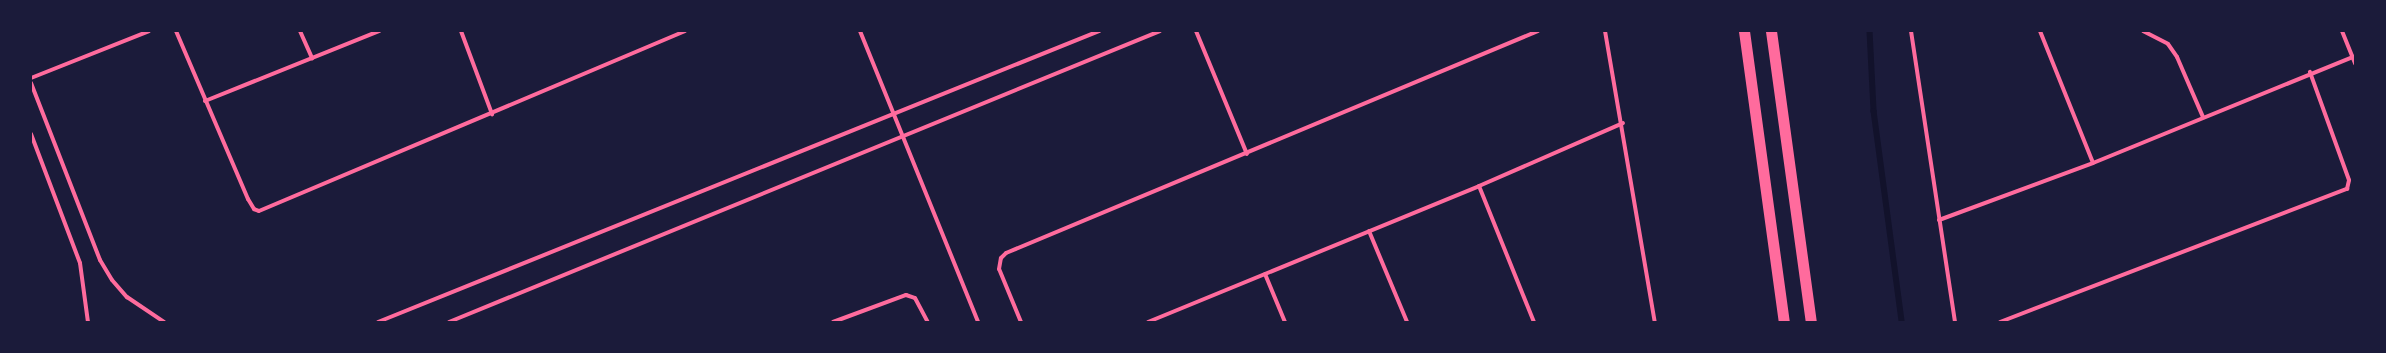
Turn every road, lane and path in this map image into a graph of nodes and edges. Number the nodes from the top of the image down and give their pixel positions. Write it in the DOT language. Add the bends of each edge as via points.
graph roads {
  1 [pos="149,31"];
  2 [pos="176,31"];
  3 [pos="300,31"];
  4 [pos="379,31"];
  5 [pos="462,31"];
  6 [pos="685,31"];
  7 [pos="860,31"];
  8 [pos="1099,31"];
  9 [pos="1160,31"];
  10 [pos="1196,31"];
  11 [pos="1538,31"];
  12 [pos="1605,31"];
  13 [pos="1744,31"];
  14 [pos="1771,31"];
  15 [pos="1911,31"];
  16 [pos="2040,31"];
  17 [pos="2143,31"];
  18 [pos="2342,31"];
  19 [pos="2353,57"];
  20 [pos="312,58"];
  21 [pos="2355,63"];
  22 [pos="2310,72"];
  23 [pos="31,78"];
  24 [pos="31,83"];
  25 [pos="205,101"];
  26 [pos="492,114"];
  27 [pos="894,115"];
  28 [pos="2203,117"];
  29 [pos="1623,123"];
  30 [pos="31,134"];
  31 [pos="903,137"];
  32 [pos="1247,154"];
  33 [pos="2093,162"];
  34 [pos="1479,186"];
  35 [pos="1939,220"];
  36 [pos="1369,231"];
  37 [pos="1265,274"];
  38 [pos="1160,320"];
  39 [pos="88,322"];
  40 [pos="164,322"];
  41 [pos="378,322"];
  42 [pos="449,322"];
  43 [pos="833,322"];
  44 [pos="928,322"];
  45 [pos="978,322"];
  46 [pos="1021,322"];
  47 [pos="1148,322"];
  48 [pos="1286,322"];
  49 [pos="1407,322"];
  50 [pos="1534,322"];
  51 [pos="1655,322"];
  52 [pos="1784,322"];
  53 [pos="1811,322"];
  54 [pos="1955,322"];
  55 [pos="2000,322"];
  1 -- 23 [label="street"];
  2 -- 25 [label="street"];
  3 -- 20 [label="street"];
  4 -- 20 [label="street"];
  5 -- 26 [label="street"];
  6 -- 26 [label="street"];
  7 -- 27 [label="street"];
  8 -- 27 [label="street"];
  9 -- 31 [label="street"];
  10 -- 32 [label="street"];
  11 -- 32 [label="street"];
  12 -- 29 [label="street"];
  13 -- 52 [label="highway"];
  14 -- 53 [label="highway"];
  15 -- 35 [label="street"];
  16 -- 33 [label="street"];
  17 -- 28 [label="street" via="2168,44 2177,57"];
  18 -- 19 [label="street"];
  19 -- 21 [label="street"];
  19 -- 22 [label="street"];
  20 -- 25 [label="street"];
  22 -- 28 [label="street"];
  22 -- 55 [label="street" via="2349,180 2347,188"];
  24 -- 40 [label="street" via="100,260 112,280 127,296"];
  25 -- 26 [label="street" via="248,200 254,209 259,211"];
  27 -- 31 [label="street"];
  27 -- 41 [label="street"];
  28 -- 33 [label="street"];
  29 -- 34 [label="street"];
  29 -- 51 [label="street"];
  30 -- 39 [label="street" via="80,263"];
  31 -- 42 [label="street"];
  31 -- 45 [label="street"];
  32 -- 46 [label="street" via="1006,253 998,264 999,269"];
  33 -- 35 [label="street"];
  34 -- 36 [label="street"];
  34 -- 50 [label="street"];
  35 -- 54 [label="street"];
  36 -- 37 [label="street"];
  36 -- 49 [label="street"];
  37 -- 38 [label="street"];
  37 -- 48 [label="street"];
  38 -- 47 [label="street"];
  43 -- 44 [label="street" via="906,295 915,298"];
}
